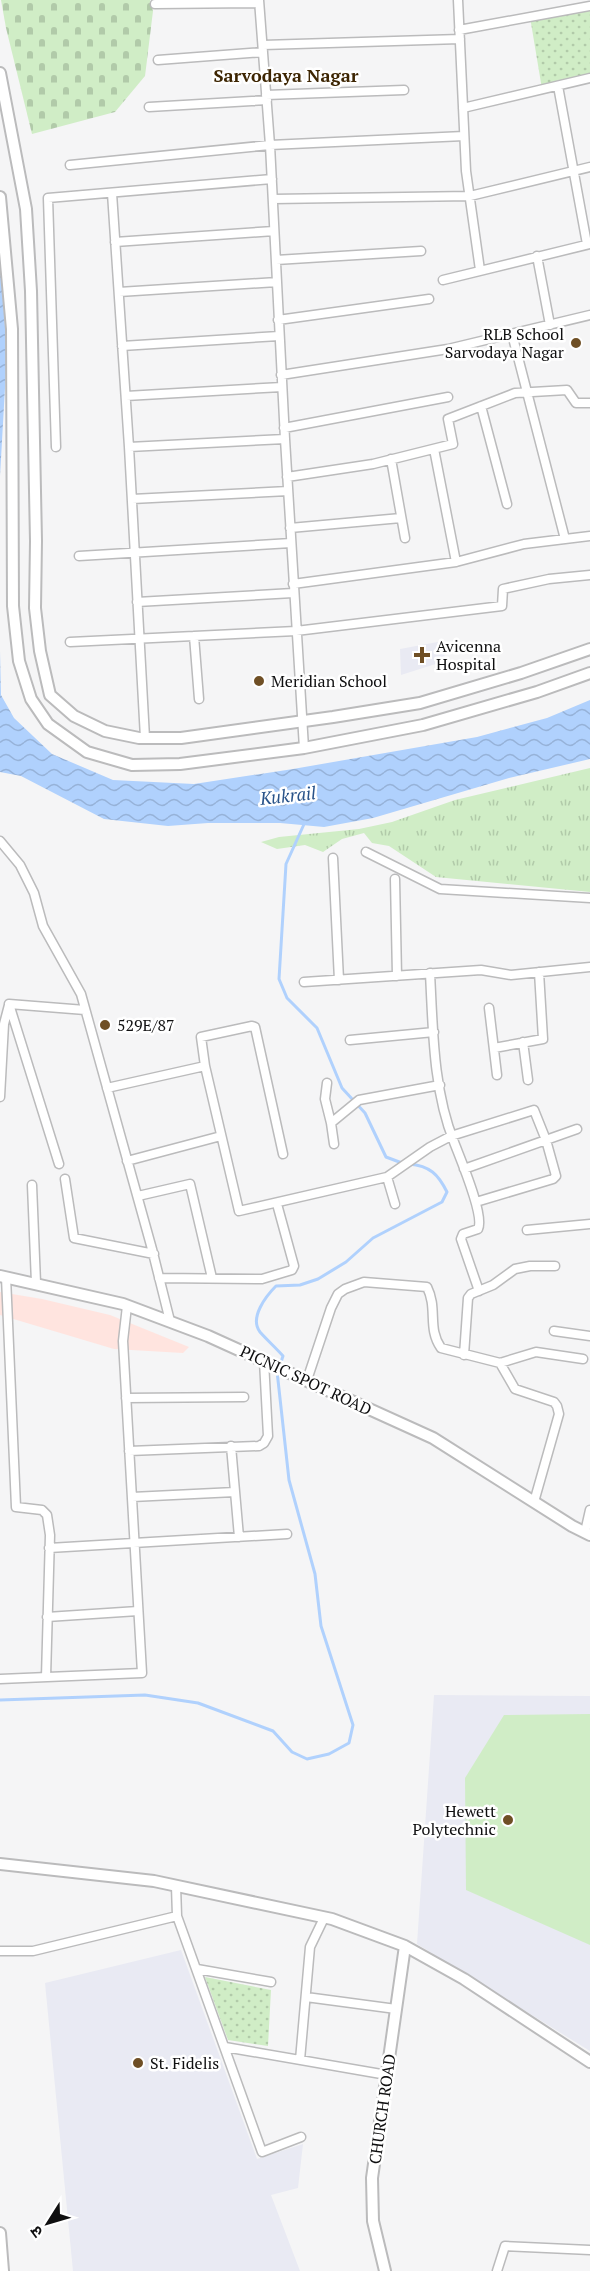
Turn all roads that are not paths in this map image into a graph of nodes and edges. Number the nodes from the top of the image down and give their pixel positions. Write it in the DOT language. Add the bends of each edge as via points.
graph roads {
  1 [pos="458,0"];
  2 [pos="259,1"];
  3 [pos="156,4"];
  4 [pos="590,6"];
  5 [pos="459,34"];
  6 [pos="263,48"];
  7 [pos="158,60"];
  8 [pos="0,73"];
  9 [pos="590,78"];
  10 [pos="558,86"];
  11 [pos="404,90"];
  12 [pos="266,98"];
  13 [pos="149,106"];
  14 [pos="463,108"];
  15 [pos="464,136"];
  16 [pos="270,146"];
  17 [pos="70,165"];
  18 [pos="590,167"];
  19 [pos="574,171"];
  20 [pos="272,179"];
  21 [pos="112,193"];
  22 [pos="470,196"];
  23 [pos="0,197"];
  24 [pos="273,199"];
  25 [pos="274,231"];
  26 [pos="115,242"];
  27 [pos="589,244"];
  28 [pos="421,251"];
  29 [pos="537,256"];
  30 [pos="276,260"];
  31 [pos="480,270"];
  32 [pos="443,280"];
  33 [pos="277,282"];
  34 [pos="119,292"];
  35 [pos="429,299"];
  36 [pos="590,315"];
  37 [pos="278,320"];
  38 [pos="550,325"];
  39 [pos="512,334"];
  40 [pos="279,336"];
  41 [pos="122,345"];
  42 [pos="281,375"];
  43 [pos="282,387"];
  44 [pos="527,393"];
  45 [pos="126,396"];
  46 [pos="448,397"];
  47 [pos="590,403"];
  48 [pos="481,406"];
  49 [pos="284,428"];
  50 [pos="285,439"];
  51 [pos="56,447"];
  52 [pos="129,447"];
  53 [pos="434,449"];
  54 [pos="391,459"];
  55 [pos="287,477"];
  56 [pos="288,491"];
  57 [pos="132,500"];
  58 [pos="507,504"];
  59 [pos="400,518"];
  60 [pos="290,528"];
  61 [pos="590,536"];
  62 [pos="405,538"];
  63 [pos="565,539"];
  64 [pos="291,543"];
  65 [pos="135,551"];
  66 [pos="79,556"];
  67 [pos="456,561"];
  68 [pos="590,575"];
  69 [pos="293,589"];
  70 [pos="137,602"];
  71 [pos="296,631"];
  72 [pos="194,636"];
  73 [pos="140,639"];
  74 [pos="70,642"];
  75 [pos="590,649"];
  76 [pos="590,673"];
  77 [pos="199,699"];
  78 [pos="301,722"];
  79 [pos="145,738"];
  80 [pos="304,748"];
  81 [pos="0,841"];
  82 [pos="366,852"];
  83 [pos="333,858"];
  84 [pos="395,879"];
  85 [pos="590,898"];
  86 [pos="590,967"];
  87 [pos="539,972"];
  88 [pos="430,973"];
  89 [pos="397,976"];
  90 [pos="339,980"];
  91 [pos="304,982"];
  92 [pos="9,1004"];
  93 [pos="489,1008"];
  94 [pos="85,1010"];
  95 [pos="434,1032"];
  96 [pos="350,1040"];
  97 [pos="523,1042"];
  98 [pos="494,1048"];
  99 [pos="205,1066"];
  100 [pos="497,1075"];
  101 [pos="528,1080"];
  102 [pos="327,1083"];
  103 [pos="440,1085"];
  104 [pos="107,1088"];
  105 [pos="0,1097"];
  106 [pos="331,1123"];
  107 [pos="577,1129"];
  108 [pos="221,1136"];
  109 [pos="451,1136"];
  110 [pos="546,1140"];
  111 [pos="334,1144"];
  112 [pos="283,1154"];
  113 [pos="128,1161"];
  114 [pos="59,1164"];
  115 [pos="464,1169"];
  116 [pos="387,1177"];
  117 [pos="65,1179"];
  118 [pos="32,1185"];
  119 [pos="138,1197"];
  120 [pos="476,1202"];
  121 [pos="276,1204"];
  122 [pos="395,1204"];
  123 [pos="590,1224"];
  124 [pos="527,1230"];
  125 [pos="154,1254"];
  126 [pos="555,1266"];
  127 [pos="3,1276"];
  128 [pos="159,1278"];
  129 [pos="212,1278"];
  130 [pos="36,1283"];
  131 [pos="479,1291"];
  132 [pos="127,1306"];
  133 [pos="170,1321"];
  134 [pos="554,1331"];
  135 [pos="590,1336"];
  136 [pos="464,1355"];
  137 [pos="583,1359"];
  138 [pos="268,1362"];
  139 [pos="500,1362"];
  140 [pos="307,1380"];
  141 [pos="244,1397"];
  142 [pos="126,1398"];
  143 [pos="231,1446"];
  144 [pos="129,1451"];
  145 [pos="235,1492"];
  146 [pos="132,1497"];
  147 [pos="534,1502"];
  148 [pos="590,1510"];
  149 [pos="587,1533"];
  150 [pos="287,1534"];
  151 [pos="239,1537"];
  152 [pos="134,1543"];
  153 [pos="49,1548"];
  154 [pos="138,1611"];
  155 [pos="47,1617"];
  156 [pos="45,1677"];
  157 [pos="0,1679"];
  158 [pos="0,1864"];
  159 [pos="176,1886"];
  160 [pos="177,1916"];
  161 [pos="324,1918"];
  162 [pos="405,1946"];
  163 [pos="0,1951"];
  164 [pos="197,1969"];
  165 [pos="271,1982"];
  166 [pos="306,1997"];
  167 [pos="396,2009"];
  168 [pos="225,2047"];
  169 [pos="300,2060"];
  170 [pos="590,2062"];
  171 [pos="387,2075"];
  172 [pos="301,2138"];
  173 [pos="0,2233"];
  174 [pos="590,2250"];
  175 [pos="3,2271"];
  176 [pos="385,2271"];
  177 [pos="497,2271"];
  1 -- 5 [label="street"];
  2 -- 3 [label="street"];
  2 -- 6 [label="street"];
  4 -- 5 [label="street"];
  5 -- 6 [label="street"];
  5 -- 14 [label="street"];
  6 -- 7 [label="street"];
  6 -- 12 [label="street"];
  8 -- 79 [label="street" via="26,208 35,608 40,651 50,696 74,716 105,731"];
  9 -- 10 [label="street"];
  10 -- 14 [label="street"];
  10 -- 19 [label="street"];
  11 -- 12 [label="street"];
  12 -- 13 [label="street"];
  12 -- 16 [label="street"];
  14 -- 15 [label="street"];
  15 -- 16 [label="street"];
  15 -- 22 [label="street"];
  16 -- 17 [label="street"];
  16 -- 20 [label="street"];
  18 -- 19 [label="street"];
  19 -- 22 [label="street"];
  19 -- 27 [label="street"];
  20 -- 21 [label="street"];
  20 -- 24 [label="street"];
  21 -- 26 [label="street"];
  21 -- 51 [label="street" via="48,198"];
  22 -- 24 [label="street"];
  22 -- 31 [label="street"];
  23 -- 80 [label="street" via="12,329 13,606 19,661 31,699 48,724 87,752 132,765 180,764"];
  24 -- 25 [label="street"];
  25 -- 26 [label="street"];
  25 -- 30 [label="street"];
  26 -- 34 [label="street"];
  27 -- 29 [label="street"];
  28 -- 30 [label="street"];
  29 -- 31 [label="street"];
  29 -- 38 [label="street"];
  30 -- 33 [label="street"];
  31 -- 32 [label="street"];
  33 -- 34 [label="street"];
  33 -- 37 [label="street"];
  34 -- 41 [label="street"];
  35 -- 37 [label="street"];
  36 -- 38 [label="street"];
  37 -- 40 [label="street"];
  38 -- 39 [label="street"];
  39 -- 42 [label="street" via="448,349"];
  39 -- 44 [label="street"];
  40 -- 41 [label="street"];
  40 -- 42 [label="street"];
  41 -- 45 [label="street"];
  42 -- 43 [label="street"];
  43 -- 45 [label="street"];
  43 -- 49 [label="street"];
  44 -- 47 [label="street" via="567,390 576,403"];
  44 -- 48 [label="street" via="515,393"];
  44 -- 63 [label="street"];
  45 -- 52 [label="street"];
  46 -- 49 [label="street"];
  48 -- 53 [label="street" via="448,418 453,444"];
  48 -- 58 [label="street"];
  49 -- 50 [label="street"];
  50 -- 52 [label="street"];
  50 -- 55 [label="street"];
  52 -- 57 [label="street"];
  53 -- 54 [label="street"];
  53 -- 67 [label="street"];
  54 -- 55 [label="street"];
  54 -- 59 [label="street"];
  55 -- 56 [label="street"];
  56 -- 57 [label="street"];
  56 -- 60 [label="street"];
  57 -- 65 [label="street"];
  59 -- 60 [label="street"];
  59 -- 62 [label="street"];
  60 -- 64 [label="street"];
  61 -- 63 [label="street"];
  63 -- 67 [label="street" via="524,544"];
  64 -- 65 [label="street"];
  64 -- 69 [label="street"];
  65 -- 66 [label="street"];
  65 -- 70 [label="street"];
  67 -- 69 [label="street"];
  68 -- 71 [label="street" via="502,589 502,606"];
  69 -- 70 [label="street"];
  69 -- 71 [label="street"];
  70 -- 73 [label="street"];
  71 -- 72 [label="street"];
  71 -- 78 [label="street"];
  72 -- 73 [label="street"];
  72 -- 77 [label="street"];
  73 -- 74 [label="street"];
  73 -- 79 [label="street"];
  75 -- 78 [label="street" via="420,703"];
  76 -- 80 [label="street" via="423,725"];
  78 -- 79 [label="street" via="181,738"];
  78 -- 80 [label="street"];
  81 -- 94 [label="street" via="20,865 34,893 43,926 70,971"];
  82 -- 85 [label="street" via="440,889"];
  83 -- 90 [label="street"];
  84 -- 89 [label="street"];
  86 -- 87 [label="street"];
  87 -- 88 [label="street"];
  87 -- 97 [label="street" via="543,1039"];
  88 -- 89 [label="street"];
  88 -- 95 [label="street"];
  89 -- 90 [label="street"];
  90 -- 91 [label="street"];
  92 -- 94 [label="street"];
  92 -- 105 [label="street" via="4,1024"];
  92 -- 114 [label="street"];
  93 -- 98 [label="street"];
  94 -- 104 [label="street"];
  95 -- 96 [label="street"];
  95 -- 103 [label="street"];
  97 -- 98 [label="street"];
  97 -- 101 [label="street"];
  98 -- 100 [label="street"];
  99 -- 104 [label="street"];
  99 -- 108 [label="street"];
  99 -- 112 [label="street" via="201,1037 255,1028"];
  102 -- 106 [label="street" via="325,1099"];
  103 -- 106 [label="street" via="359,1100"];
  103 -- 109 [label="street"];
  104 -- 113 [label="street"];
  106 -- 111 [label="street"];
  107 -- 110 [label="street"];
  108 -- 113 [label="street"];
  108 -- 121 [label="street" via="237,1210"];
  109 -- 110 [label="street" via="534,1110"];
  109 -- 115 [label="street"];
  109 -- 116 [label="street"];
  110 -- 115 [label="street"];
  110 -- 120 [label="street" via="556,1176 553,1179"];
  113 -- 119 [label="street"];
  115 -- 120 [label="street"];
  116 -- 121 [label="street"];
  116 -- 122 [label="street"];
  117 -- 125 [label="street" via="74,1238"];
  118 -- 130 [label="street"];
  119 -- 125 [label="street"];
  119 -- 129 [label="street" via="190,1184"];
  120 -- 131 [label="street" via="480,1227 460,1239"];
  121 -- 129 [label="street" via="294,1269 262,1279"];
  123 -- 124 [label="street"];
  125 -- 128 [label="street"];
  126 -- 131 [label="street" via="515,1269"];
  127 -- 130 [label="street, PICNIC SPOT ROAD"];
  127 -- 153 [label="street" via="16,1507 42,1510 47,1515"];
  128 -- 129 [label="street"];
  128 -- 133 [label="street"];
  130 -- 132 [label="street, PICNIC SPOT ROAD"];
  131 -- 136 [label="street" via="468,1298"];
  132 -- 133 [label="street, PICNIC SPOT ROAD"];
  132 -- 142 [label="street" via="123,1341"];
  133 -- 138 [label="street, PICNIC SPOT ROAD"];
  134 -- 135 [label="street"];
  136 -- 139 [label="street"];
  136 -- 140 [label="street" via="441,1348 436,1341 432,1332 434,1307 427,1287 364,1282 338,1294"];
  137 -- 139 [label="street" via="536,1352"];
  138 -- 140 [label="street, PICNIC SPOT ROAD"];
  138 -- 143 [label="street" via="267,1440 259,1446"];
  139 -- 147 [label="street" via="515,1389 554,1402 559,1414"];
  140 -- 147 [label="street, PICNIC SPOT ROAD" via="432,1438"];
  141 -- 142 [label="street"];
  142 -- 144 [label="street"];
  143 -- 144 [label="street"];
  143 -- 145 [label="street"];
  144 -- 146 [label="street"];
  145 -- 146 [label="street"];
  145 -- 151 [label="street"];
  146 -- 152 [label="street"];
  147 -- 149 [label="street, PICNIC SPOT ROAD"];
  148 -- 149 [label="street"];
  150 -- 151 [label="street"];
  151 -- 152 [label="street"];
  152 -- 153 [label="street"];
  152 -- 154 [label="street"];
  153 -- 155 [label="street"];
  154 -- 155 [label="street"];
  154 -- 156 [label="street" via="142,1673"];
  155 -- 156 [label="street"];
  156 -- 157 [label="street"];
  158 -- 159 [label="street"];
  159 -- 160 [label="street"];
  159 -- 161 [label="street"];
  160 -- 163 [label="street" via="33,1951"];
  160 -- 164 [label="street"];
  161 -- 162 [label="street"];
  161 -- 166 [label="street" via="310,1947"];
  162 -- 167 [label="street, CHURCH ROAD"];
  162 -- 170 [label="street" via="464,1979"];
  164 -- 165 [label="street"];
  164 -- 168 [label="street"];
  166 -- 167 [label="street"];
  166 -- 169 [label="street"];
  167 -- 171 [label="street, CHURCH ROAD"];
  168 -- 169 [label="street"];
  168 -- 172 [label="street" via="262,2152"];
  169 -- 171 [label="street"];
  171 -- 176 [label="street, CHURCH ROAD" via="372,2178 373,2221"];
  173 -- 175 [label="street"];
  174 -- 177 [label="street" via="505,2246"];
}
